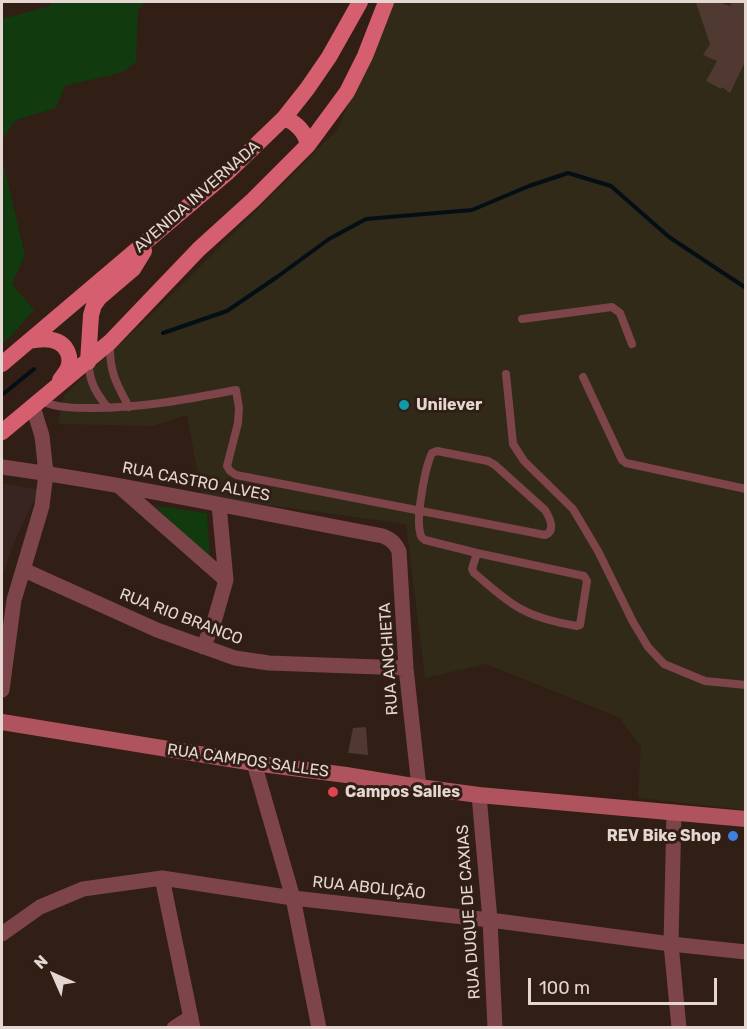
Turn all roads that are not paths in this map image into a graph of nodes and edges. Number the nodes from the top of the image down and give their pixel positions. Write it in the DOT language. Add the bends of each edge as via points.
graph roads {
  1 [pos="360,2"];
  2 [pos="371,2"];
  3 [pos="386,2"];
  4 [pos="354,79"];
  5 [pos="284,118"];
  6 [pos="308,145"];
  7 [pos="152,237"];
  8 [pos="522,319"];
  9 [pos="90,327"];
  10 [pos="29,341"];
  11 [pos="110,342"];
  12 [pos="632,344"];
  13 [pos="88,362"];
  14 [pos="2,364"];
  15 [pos="506,374"];
  16 [pos="583,377"];
  17 [pos="55,389"];
  18 [pos="36,404"];
  19 [pos="129,407"];
  20 [pos="108,408"];
  21 [pos="2,432"];
  22 [pos="2,467"];
  23 [pos="46,473"];
  24 [pos="119,486"];
  25 [pos="746,489"];
  26 [pos="219,505"];
  27 [pos="420,510"];
  28 [pos="383,536"];
  29 [pos="477,553"];
  30 [pos="24,570"];
  31 [pos="226,580"];
  32 [pos="203,647"];
  33 [pos="406,668"];
  34 [pos="746,684"];
  35 [pos="2,690"];
  36 [pos="2,722"];
  37 [pos="254,763"];
  38 [pos="418,787"];
  39 [pos="479,795"];
  40 [pos="674,812"];
  41 [pos="746,819"];
  42 [pos="162,878"];
  43 [pos="293,898"];
  44 [pos="490,920"];
  45 [pos="2,934"];
  46 [pos="671,944"];
  47 [pos="746,952"];
  48 [pos="192,1022"];
  49 [pos="174,1028"];
  50 [pos="319,1028"];
  51 [pos="495,1028"];
  52 [pos="679,1028"];
  1 -- 5 [label="main road, AVENIDA INVERNADA" via="329,57"];
  2 -- 4 [label="main road"];
  3 -- 4 [label="main road"];
  4 -- 6 [label="main road"];
  5 -- 6 [label="main road" via="303,131"];
  5 -- 7 [label="main road, AVENIDA INVERNADA"];
  6 -- 11 [label="main road" via="199,249"];
  7 -- 9 [label="main road" via="133,269 94,305"];
  7 -- 10 [label="main road, AVENIDA INVERNADA"];
  8 -- 12 [label="lane" via="612,307 620,313"];
  9 -- 11 [label="main road"];
  9 -- 13 [label="main road"];
  10 -- 14 [label="main road, AVENIDA INVERNADA"];
  10 -- 17 [label="main road" via="51,339 69,354 68,368"];
  11 -- 13 [label="main road"];
  11 -- 19 [label="lane" via="114,379"];
  13 -- 17 [label="main road"];
  13 -- 20 [label="lane" via="90,380"];
  15 -- 34 [label="lane" via="513,444 524,461 573,509 648,647 664,664 705,681"];
  16 -- 25 [label="lane" via="626,463"];
  17 -- 18 [label="main road"];
  18 -- 20 [label="lane"];
  18 -- 21 [label="main road"];
  18 -- 23 [label="street"];
  19 -- 20 [label="lane"];
  19 -- 27 [label="lane" via="236,390 238,423 227,466 236,475"];
  22 -- 23 [label="street, RUA CASTRO ALVES"];
  23 -- 24 [label="street, RUA CASTRO ALVES"];
  23 -- 30 [label="street" via="42,506"];
  24 -- 26 [label="street, RUA CASTRO ALVES"];
  24 -- 31 [label="street"];
  26 -- 28 [label="street, RUA CASTRO ALVES"];
  26 -- 31 [label="street"];
  27 -- 27 [label="lane" via="430,456 437,451 495,465 545,510 552,528 545,535"];
  27 -- 29 [label="lane" via="421,537"];
  28 -- 33 [label="street, RUA ANCHIETA" via="396,543 399,551"];
  29 -- 29 [label="lane" via="474,573 517,607 554,621 580,624 587,581 584,576"];
  30 -- 32 [label="street, RUA RIO BRANCO"];
  30 -- 35 [label="street" via="14,600"];
  31 -- 32 [label="street"];
  32 -- 33 [label="street, RUA RIO BRANCO" via="235,658 269,663"];
  33 -- 38 [label="street, RUA ANCHIETA"];
  36 -- 37 [label="main road, RUA CAMPOS SALLES"];
  37 -- 38 [label="main road, RUA CAMPOS SALLES"];
  37 -- 43 [label="street"];
  38 -- 39 [label="main road, RUA CAMPOS SALLES"];
  39 -- 40 [label="main road, RUA CAMPOS SALLES"];
  39 -- 44 [label="street, RUA DUQUE DE CAXIAS"];
  40 -- 41 [label="main road, RUA CAMPOS SALLES"];
  40 -- 46 [label="street"];
  42 -- 43 [label="street, RUA ABOLIÇÃO"];
  42 -- 45 [label="street, RUA ABOLIÇÃO" via="83,889 40,907"];
  42 -- 48 [label="street"];
  43 -- 44 [label="street, RUA ABOLIÇÃO"];
  43 -- 50 [label="street"];
  44 -- 46 [label="street, RUA ABOLIÇÃO"];
  44 -- 51 [label="street, RUA DUQUE DE CAXIAS"];
  46 -- 47 [label="street, RUA ABOLIÇÃO"];
  46 -- 52 [label="street"];
  48 -- 49 [label="street"];
}
